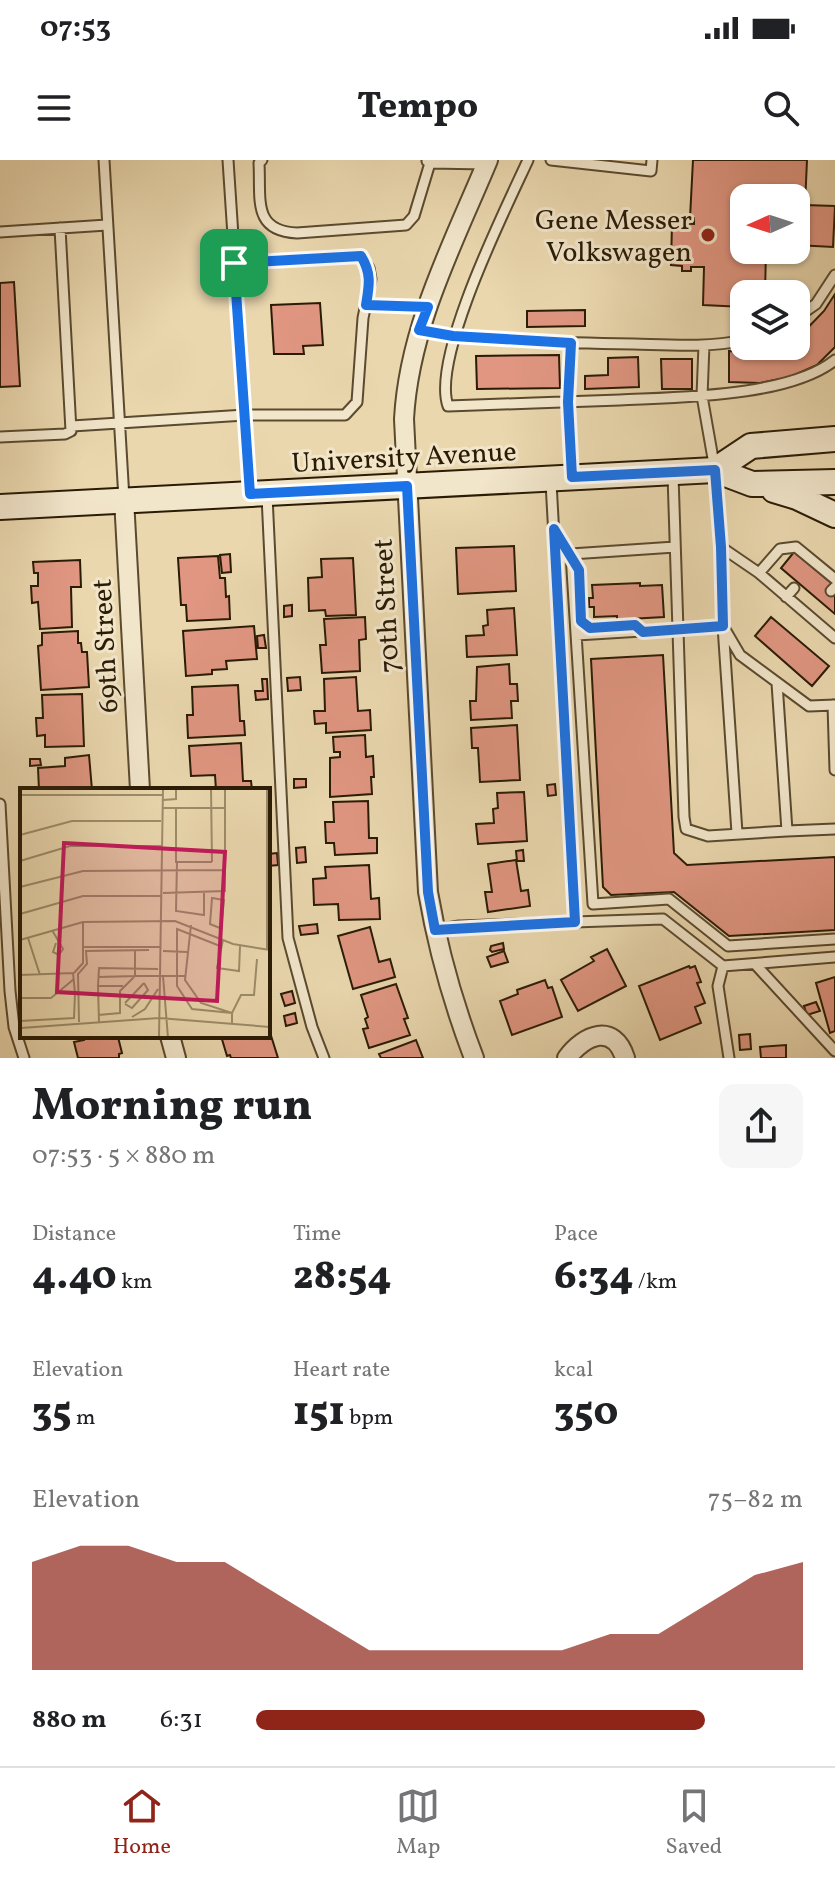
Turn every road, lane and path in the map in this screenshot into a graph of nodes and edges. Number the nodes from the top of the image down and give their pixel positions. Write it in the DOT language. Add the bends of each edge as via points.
graph roads {
  1 [pos="104,160"];
  2 [pos="228,160"];
  3 [pos="262,160"];
  4 [pos="528,160"];
  5 [pos="551,160"];
  6 [pos="652,160"];
  7 [pos="428,162"];
  8 [pos="487,162"];
  9 [pos="107,225"];
  10 [pos="60,228"];
  11 [pos="0,232"];
  12 [pos="234,263"];
  13 [pos="835,275"];
  14 [pos="366,305"];
  15 [pos="428,307"];
  16 [pos="810,308"];
  17 [pos="419,330"];
  18 [pos="453,336"];
  19 [pos="730,342"];
  20 [pos="571,343"];
  21 [pos="704,345"];
  22 [pos="835,360"];
  23 [pos="702,396"];
  24 [pos="568,402"];
  25 [pos="245,415"];
  26 [pos="118,423"];
  27 [pos="72,426"];
  28 [pos="0,437"];
  29 [pos="835,439"];
  30 [pos="715,470"];
  31 [pos="673,472"];
  32 [pos="561,478"];
  33 [pos="835,482"];
  34 [pos="752,484"];
  35 [pos="407,486"];
  36 [pos="259,493"];
  37 [pos="124,499"];
  38 [pos="0,507"];
  39 [pos="835,515"];
  40 [pos="554,529"];
  41 [pos="675,547"];
  42 [pos="721,547"];
  43 [pos="571,554"];
  44 [pos="816,563"];
  45 [pos="759,573"];
  46 [pos="808,573"];
  47 [pos="835,579"];
  48 [pos="794,588"];
  49 [pos="786,597"];
  50 [pos="816,607"];
  51 [pos="809,616"];
  52 [pos="723,626"];
  53 [pos="678,630"];
  54 [pos="643,632"];
  55 [pos="833,633"];
  56 [pos="577,635"];
  57 [pos="777,683"];
  58 [pos="834,705"];
  59 [pos="835,770"];
  60 [pos="140,788"];
  61 [pos="0,804"];
  62 [pos="835,829"];
  63 [pos="787,831"];
  64 [pos="737,833"];
  65 [pos="575,922"];
  66 [pos="435,930"];
  67 [pos="835,939"];
  68 [pos="835,957"];
  69 [pos="755,964"];
  70 [pos="723,966"];
  71 [pos="171,1038"];
  72 [pos="835,1051"];
  73 [pos="24,1058"];
  74 [pos="176,1058"];
  75 [pos="324,1058"];
  76 [pos="474,1058"];
  77 [pos="567,1058"];
  78 [pos="625,1058"];
  79 [pos="729,1058"];
  1 -- 9 [label="lane"];
  2 -- 12 [label="lane"];
  3 -- 7 [label="lane" via="262,216 281,232 297,233 406,225 414,216"];
  4 -- 18 [label="lane"];
  5 -- 6 [label="lane" via="651,171"];
  7 -- 8 [label="lane"];
  8 -- 15 [label="street, 70th Street"];
  9 -- 10 [label="lane"];
  9 -- 26 [label="lane"];
  10 -- 11 [label="lane"];
  10 -- 27 [label="lane"];
  12 -- 14 [label="lane" via="361,256 371,279"];
  12 -- 25 [label="lane"];
  13 -- 16 [label="lane"];
  14 -- 15 [label="lane"];
  14 -- 25 [label="lane" via="357,402 345,415"];
  15 -- 17 [label="street, 70th Street"];
  17 -- 18 [label="lane"];
  17 -- 35 [label="street, 70th Street" via="406,385"];
  18 -- 20 [label="lane"];
  18 -- 24 [label="lane" via="443,392 448,406"];
  19 -- 21 [label="lane"];
  20 -- 21 [label="lane"];
  20 -- 24 [label="lane"];
  21 -- 23 [label="lane"];
  22 -- 23 [label="lane" via="824,369 765,388"];
  23 -- 24 [label="lane"];
  23 -- 30 [label="lane"];
  24 -- 32 [label="lane"];
  25 -- 26 [label="lane"];
  25 -- 36 [label="lane"];
  26 -- 27 [label="lane"];
  26 -- 37 [label="lane"];
  27 -- 28 [label="lane" via="65,434"];
  29 -- 30 [label="main road" via="751,446"];
  30 -- 31 [label="main road, University Avenue"];
  30 -- 34 [label="main road, University Avenue"];
  30 -- 42 [label="lane"];
  31 -- 32 [label="main road, University Avenue"];
  31 -- 41 [label="lane"];
  32 -- 35 [label="main road, University Avenue"];
  32 -- 40 [label="lane"];
  33 -- 34 [label="main road, University Avenue"];
  34 -- 39 [label="main road"];
  35 -- 36 [label="main road, University Avenue"];
  35 -- 66 [label="street, 70th Street" via="428,892"];
  36 -- 37 [label="main road, University Avenue"];
  36 -- 75 [label="lane" via="288,938"];
  37 -- 38 [label="main road, University Avenue"];
  37 -- 60 [label="street, 69th Street"];
  40 -- 43 [label="lane"];
  40 -- 65 [label="lane"];
  41 -- 43 [label="lane"];
  41 -- 53 [label="lane"];
  42 -- 45 [label="lane"];
  42 -- 52 [label="lane"];
  43 -- 54 [label="lane" via="579,570 581,621 590,628 635,625"];
  43 -- 56 [label="lane"];
  44 -- 45 [label="lane" via="796,547 780,549"];
  44 -- 46 [label="lane"];
  44 -- 47 [label="lane"];
  45 -- 49 [label="lane"];
  48 -- 49 [label="lane"];
  49 -- 51 [label="lane"];
  50 -- 51 [label="lane"];
  51 -- 55 [label="lane"];
  52 -- 53 [label="lane"];
  52 -- 57 [label="lane" via="740,655"];
  52 -- 64 [label="lane"];
  53 -- 54 [label="lane"];
  53 -- 64 [label="lane" via="686,829 708,836"];
  54 -- 56 [label="lane"];
  56 -- 67 [label="lane" via="593,904 669,899 728,946"];
  57 -- 58 [label="lane" via="809,706"];
  57 -- 63 [label="lane"];
  58 -- 59 [label="lane"];
  61 -- 73 [label="lane" via="10,991"];
  62 -- 63 [label="lane"];
  63 -- 64 [label="lane"];
  65 -- 66 [label="lane"];
  65 -- 70 [label="lane" via="663,919"];
  66 -- 76 [label="street, 70th Street"];
  68 -- 69 [label="lane"];
  69 -- 70 [label="lane"];
  69 -- 72 [label="lane"];
  70 -- 79 [label="lane" via="718,986"];
  71 -- 74 [label="street"];
  77 -- 78 [label="street" via="579,1044 606,1036 619,1042"];
}
